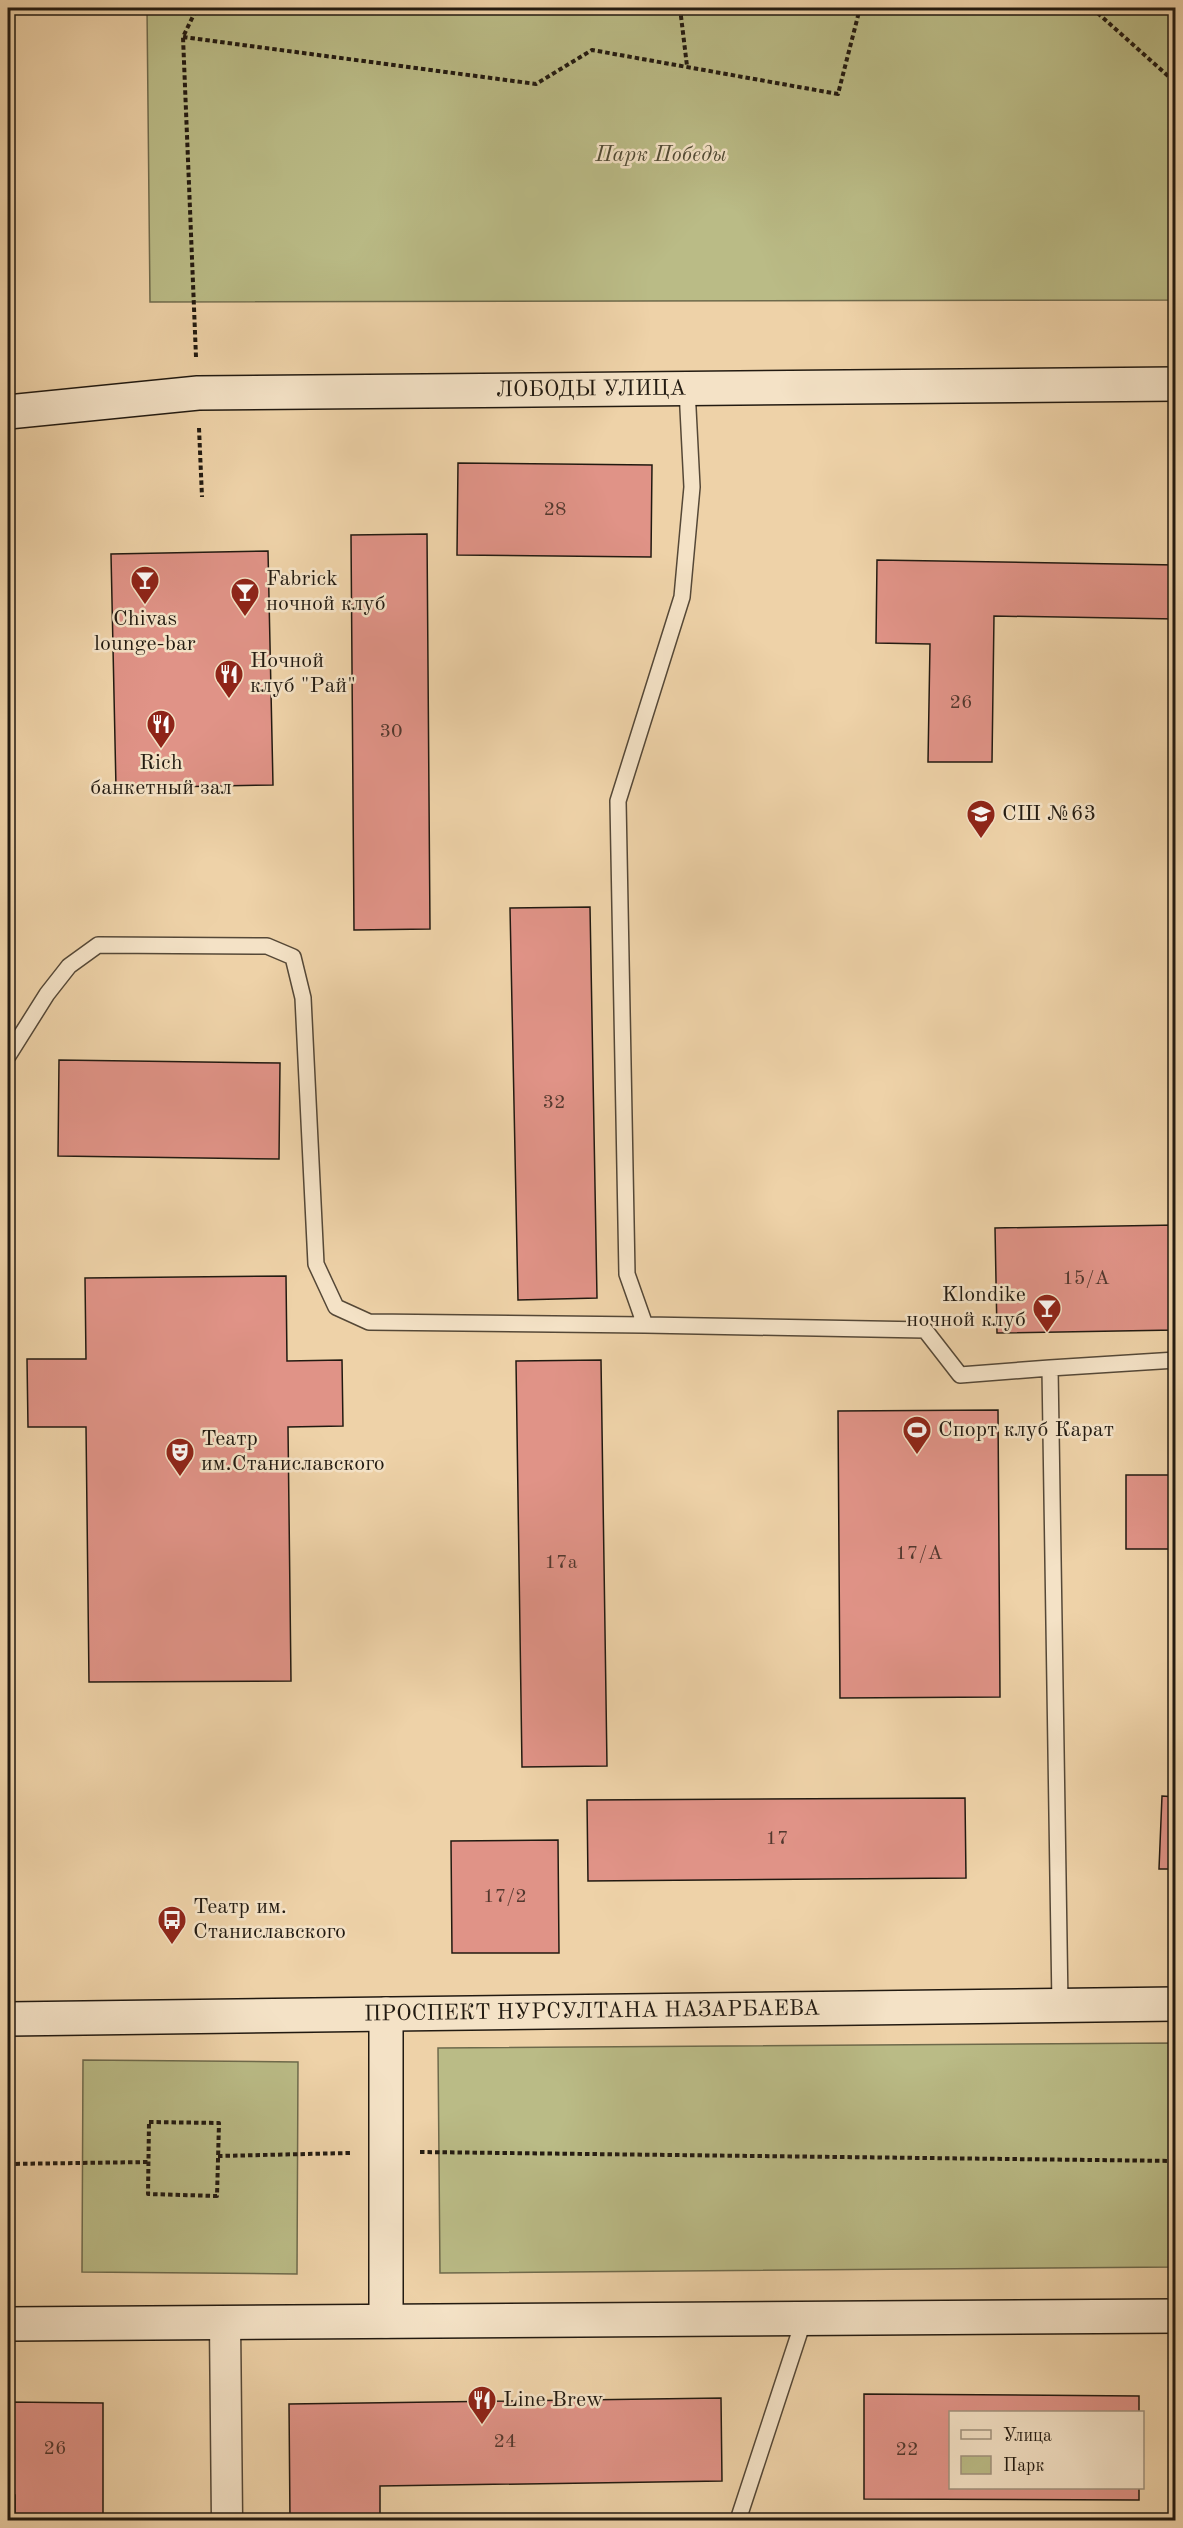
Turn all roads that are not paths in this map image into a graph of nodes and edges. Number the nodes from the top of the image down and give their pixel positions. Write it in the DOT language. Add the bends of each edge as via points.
graph roads {
  1 [pos="1176,384"];
  2 [pos="687,389"];
  3 [pos="8,412"];
  4 [pos="8,1056"];
  5 [pos="645,1325"];
  6 [pos="1176,1360"];
  7 [pos="1050,1368"];
  8 [pos="1176,2004"];
  9 [pos="1060,2006"];
  10 [pos="386,2014"];
  11 [pos="8,2019"];
  12 [pos="1176,2316"];
  13 [pos="804,2319"];
  14 [pos="386,2321"];
  15 [pos="225,2323"];
  16 [pos="8,2324"];
  17 [pos="226,2520"];
  18 [pos="738,2520"];
  1 -- 2 [label="main road, ЛОБОДЫ УЛИЦА"];
  2 -- 3 [label="main road, ЛОБОДЫ УЛИЦА" via="198,393"];
  2 -- 5 [label="lane" via="692,487 682,597 618,801 627,1274"];
  4 -- 5 [label="lane" via="69,966 98,945 267,946 293,957 303,998 316,1264 336,1307 369,1322"];
  5 -- 7 [label="lane" via="925,1330 960,1375"];
  6 -- 7 [label="lane"];
  7 -- 9 [label="lane"];
  8 -- 9 [label="main road, ПРОСПЕКТ НУРСУЛТАНА НАЗАРБАЕВА"];
  9 -- 10 [label="main road, ПРОСПЕКТ НУРСУЛТАНА НАЗАРБАЕВА"];
  10 -- 11 [label="main road, ПРОСПЕКТ НУРСУЛТАНА НАЗАРБАЕВА"];
  10 -- 14 [label="main road"];
  12 -- 13 [label="main road"];
  13 -- 14 [label="main road"];
  13 -- 18 [label="lane"];
  14 -- 15 [label="main road"];
  15 -- 16 [label="main road"];
  15 -- 17 [label="street"];
}
